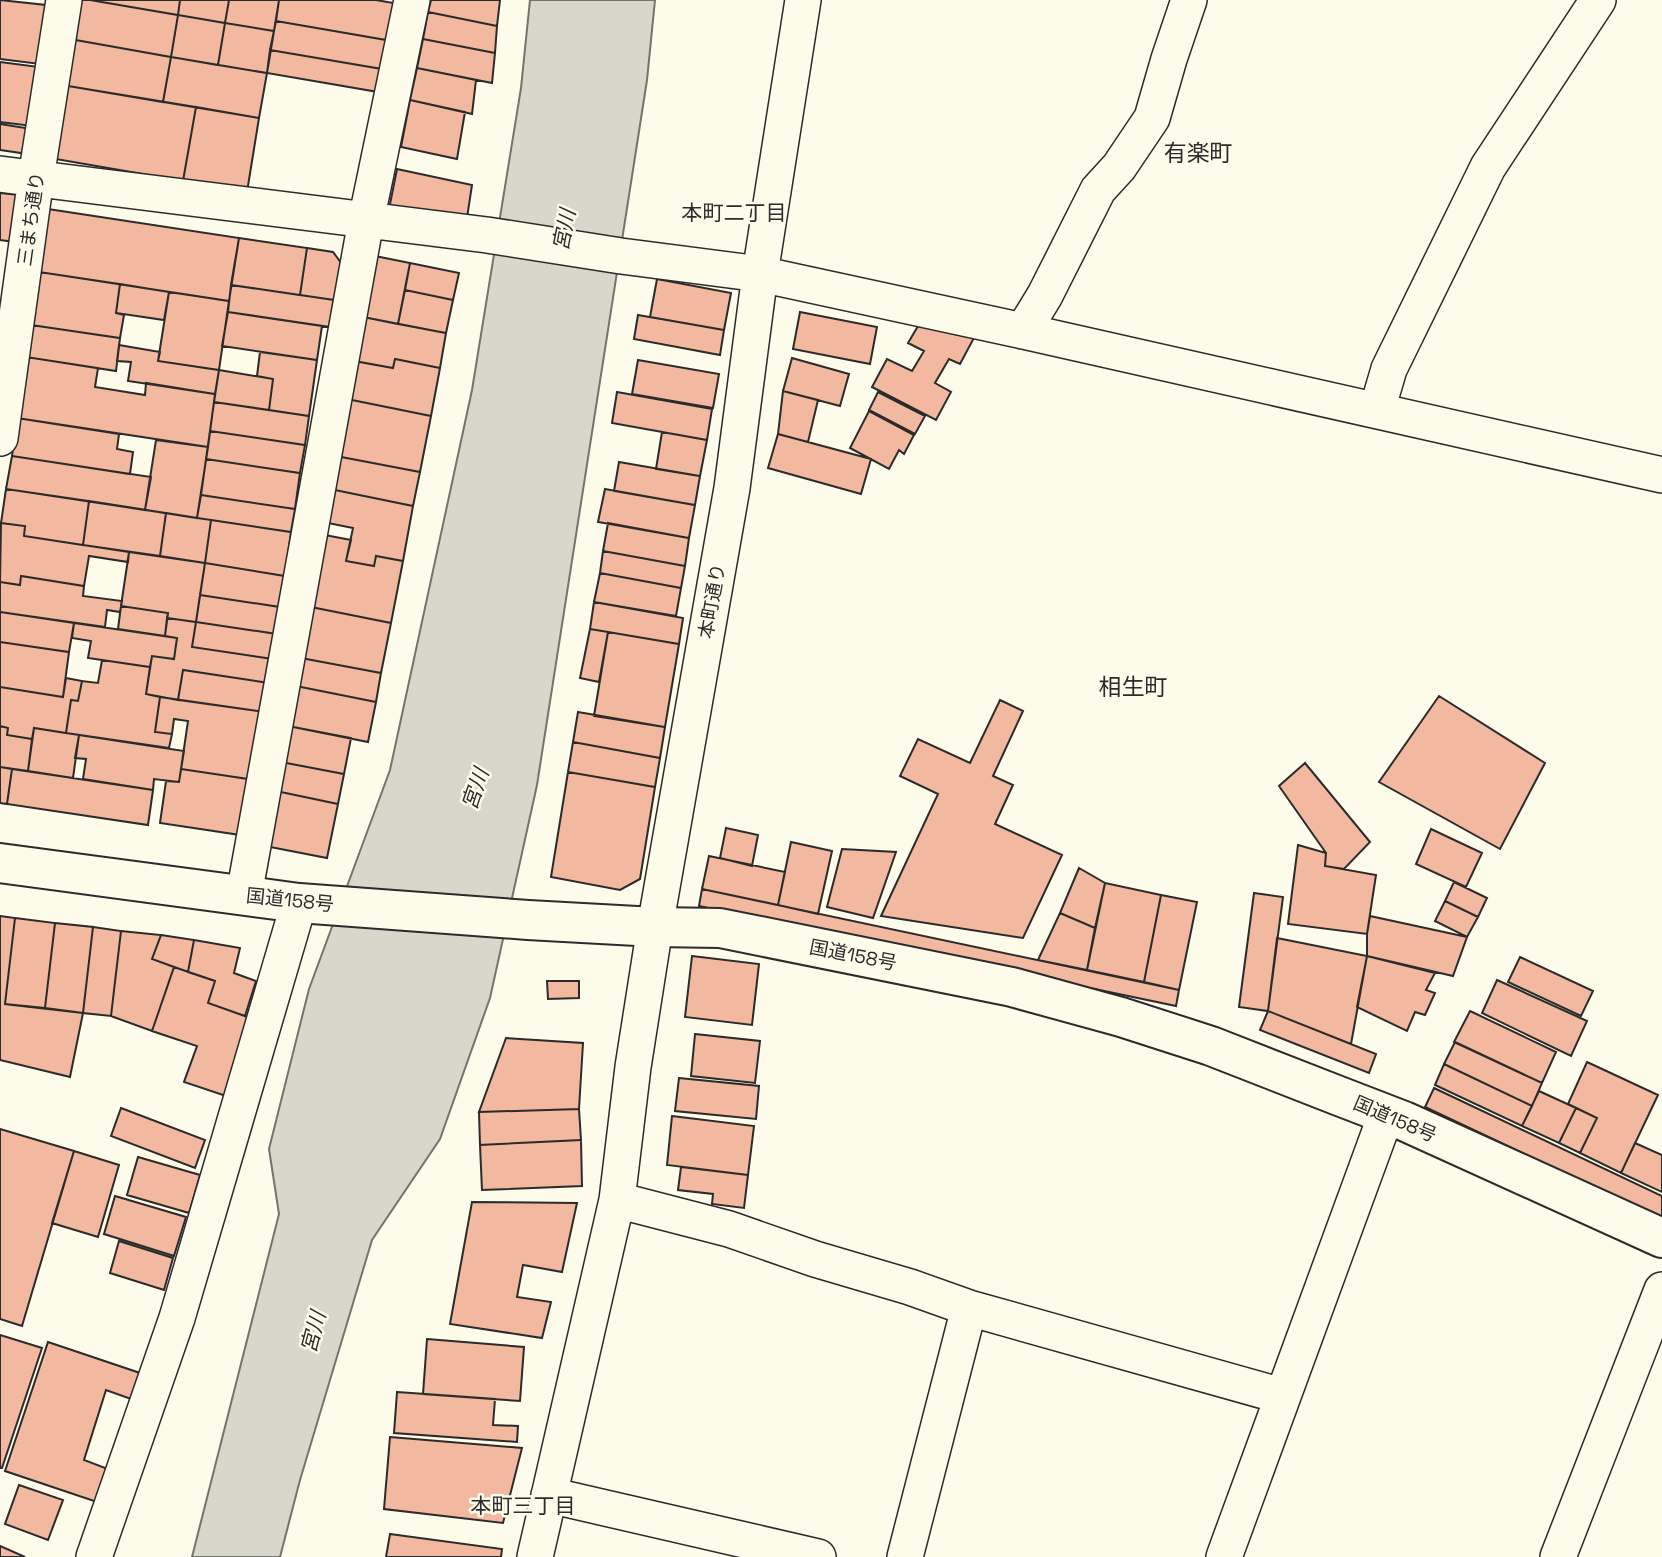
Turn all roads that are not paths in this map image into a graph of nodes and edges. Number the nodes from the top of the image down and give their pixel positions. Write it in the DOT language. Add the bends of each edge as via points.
graph roads {
  1 [pos="64,0"];
  2 [pos="412,0"];
  3 [pos="803,0"];
  4 [pos="1189,0"];
  5 [pos="1598,0"];
  6 [pos="0,174"];
  7 [pos="36,178"];
  8 [pos="366,221"];
  9 [pos="760,274"];
  10 [pos="1023,331"];
  11 [pos="1377,410"];
  12 [pos="0,438"];
  13 [pos="1662,475"];
  14 [pos="0,863"];
  15 [pos="244,895"];
  16 [pos="312,904"];
  17 [pos="655,927"];
  18 [pos="1386,1115"];
  19 [pos="617,1200"];
  20 [pos="1662,1238"];
  21 [pos="1662,1290"];
  22 [pos="969,1308"];
  23 [pos="1282,1396"];
  24 [pos="550,1495"];
  25 [pos="810,1556"];
  26 [pos="94,1557"];
  27 [pos="535,1557"];
  28 [pos="905,1557"];
  29 [pos="1224,1557"];
  30 [pos="1558,1557"];
  1 -- 7 [label="street, 三まち通り"];
  2 -- 8 [label="street"];
  3 -- 9 [label="street, 本町通り"];
  4 -- 10 [label="street" via="1152,118 1098,190"];
  5 -- 11 [label="street" via="1488,167 1389,369"];
  6 -- 7 [label="street"];
  7 -- 8 [label="street"];
  7 -- 12 [label="street, 三まち通り"];
  8 -- 9 [label="street"];
  8 -- 15 [label="street"];
  9 -- 10 [label="street"];
  9 -- 17 [label="street, 本町通り" via="732,488"];
  10 -- 11 [label="street"];
  11 -- 13 [label="street"];
  14 -- 15 [label="highway, 国道158号"];
  15 -- 16 [label="highway, 国道158号"];
  16 -- 17 [label="highway, 国道158号"];
  16 -- 26 [label="street"];
  17 -- 18 [label="highway, 国道158号" via="720,928 1012,987 1211,1046"];
  17 -- 19 [label="street, 本町通り"];
  18 -- 20 [label="highway, 国道158号"];
  18 -- 23 [label="street"];
  19 -- 22 [label="street" via="729,1230"];
  19 -- 24 [label="street, 本町通り"];
  21 -- 30 [label="street"];
  22 -- 23 [label="street"];
  22 -- 28 [label="street"];
  23 -- 29 [label="street"];
  24 -- 25 [label="street"];
  24 -- 27 [label="street, 本町通り"];
}
